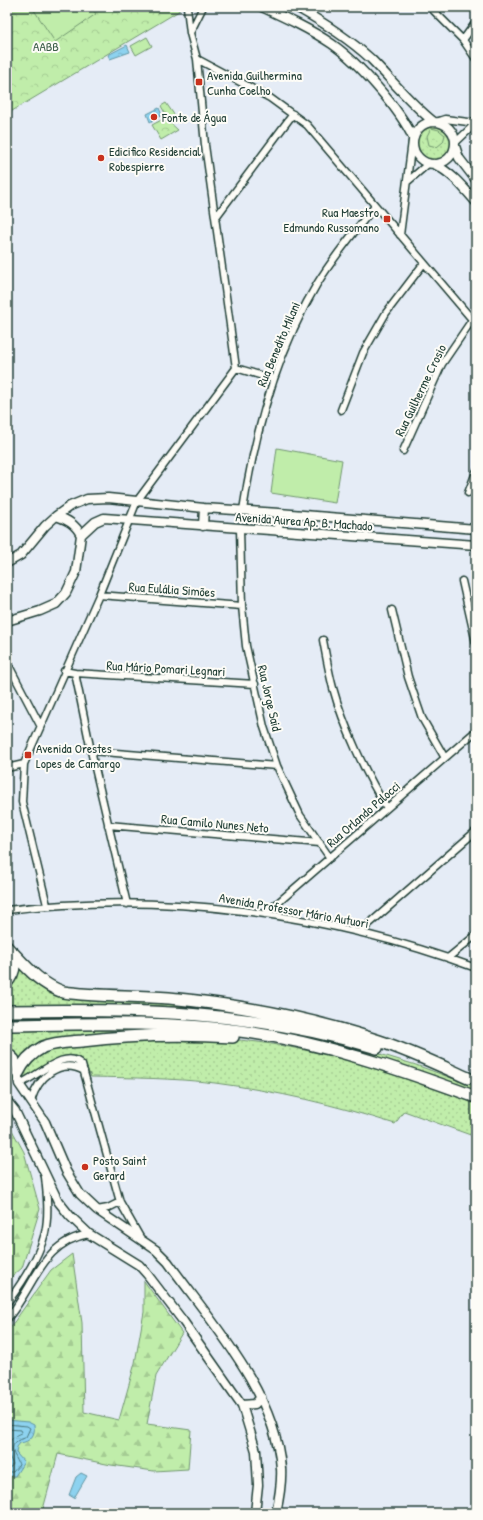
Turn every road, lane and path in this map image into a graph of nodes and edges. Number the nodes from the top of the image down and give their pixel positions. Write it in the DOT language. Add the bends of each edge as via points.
graph roads {
  1 [pos="187,7"];
  2 [pos="203,7"];
  3 [pos="262,7"];
  4 [pos="296,7"];
  5 [pos="430,7"];
  6 [pos="476,22"];
  7 [pos="190,33"];
  8 [pos="340,33"];
  9 [pos="463,40"];
  10 [pos="333,44"];
  11 [pos="196,59"];
  12 [pos="476,59"];
  13 [pos="293,114"];
  14 [pos="435,122"];
  15 [pos="476,123"];
  16 [pos="413,140"];
  17 [pos="455,144"];
  18 [pos="431,164"];
  19 [pos="476,180"];
  20 [pos="407,182"];
  21 [pos="476,202"];
  22 [pos="375,206"];
  23 [pos="226,207"];
  24 [pos="215,208"];
  25 [pos="216,218"];
  26 [pos="400,235"];
  27 [pos="424,263"];
  28 [pos="474,322"];
  29 [pos="236,368"];
  30 [pos="273,379"];
  31 [pos="341,410"];
  32 [pos="403,451"];
  33 [pos="476,472"];
  34 [pos="468,493"];
  35 [pos="137,501"];
  36 [pos="204,508"];
  37 [pos="243,510"];
  38 [pos="279,513"];
  39 [pos="56,516"];
  40 [pos="130,520"];
  41 [pos="203,526"];
  42 [pos="240,529"];
  43 [pos="476,529"];
  44 [pos="278,531"];
  45 [pos="81,535"];
  46 [pos="476,536"];
  47 [pos="476,545"];
  48 [pos="7,563"];
  49 [pos="462,581"];
  50 [pos="99,595"];
  51 [pos="242,606"];
  52 [pos="392,610"];
  53 [pos="7,621"];
  54 [pos="323,640"];
  55 [pos="476,644"];
  56 [pos="7,662"];
  57 [pos="64,671"];
  58 [pos="75,673"];
  59 [pos="255,684"];
  60 [pos="40,725"];
  61 [pos="476,731"];
  62 [pos="91,751"];
  63 [pos="445,758"];
  64 [pos="24,764"];
  65 [pos="277,766"];
  66 [pos="7,768"];
  67 [pos="387,808"];
  68 [pos="108,825"];
  69 [pos="476,831"];
  70 [pos="320,843"];
  71 [pos="330,858"];
  72 [pos="127,904"];
  73 [pos="47,905"];
  74 [pos="7,910"];
  75 [pos="265,914"];
  76 [pos="361,931"];
  77 [pos="476,935"];
  78 [pos="10,949"];
  79 [pos="448,958"];
  80 [pos="476,968"];
  81 [pos="7,984"];
  82 [pos="9,1011"];
  83 [pos="9,1025"];
  84 [pos="316,1046"];
  85 [pos="7,1051"];
  86 [pos="84,1071"];
  87 [pos="18,1078"];
  88 [pos="472,1080"];
  89 [pos="476,1097"];
  90 [pos="31,1101"];
  91 [pos="7,1102"];
  92 [pos="45,1176"];
  93 [pos="120,1202"];
  94 [pos="97,1210"];
  95 [pos="89,1234"];
  96 [pos="141,1239"];
  97 [pos="7,1303"];
  98 [pos="7,1320"];
  99 [pos="261,1397"];
  100 [pos="242,1405"];
  101 [pos="255,1513"];
  102 [pos="276,1513"];
  1 -- 7 [label="street"];
  2 -- 7 [label="street"];
  3 -- 10 [label="street"];
  4 -- 8 [label="street"];
  5 -- 9 [label="street"];
  6 -- 9 [label="street"];
  7 -- 11 [label="street"];
  8 -- 10 [label="street"];
  8 -- 14 [label="street" via="371,59 417,109"];
  9 -- 12 [label="street"];
  10 -- 16 [label="street" via="362,71 395,109"];
  11 -- 13 [label="street" via="270,98"];
  11 -- 24 [label="street"];
  13 -- 22 [label="street" via="307,126"];
  13 -- 23 [label="street"];
  14 -- 15 [label="street" via="444,119"];
  14 -- 16 [label="street" via="424,124 417,130"];
  14 -- 17 [label="street" via="447,126 452,132"];
  15 -- 17 [label="street"];
  16 -- 18 [label="street" via="416,154 421,160"];
  16 -- 20 [label="street"];
  17 -- 18 [label="street" via="448,159"];
  17 -- 19 [label="street" via="460,158"];
  18 -- 20 [label="street"];
  18 -- 21 [label="street" via="446,170"];
  20 -- 26 [label="street"];
  22 -- 26 [label="street"];
  22 -- 30 [label="street, Rua Benedito Milani" via="317,283"];
  23 -- 24 [label="street"];
  23 -- 25 [label="street"];
  24 -- 25 [label="street"];
  25 -- 29 [label="street"];
  26 -- 27 [label="street"];
  27 -- 28 [label="street"];
  27 -- 31 [label="street" via="386,313 363,353"];
  28 -- 32 [label="street, Rua Guilherme Crosio" via="442,364"];
  29 -- 30 [label="street"];
  29 -- 35 [label="street"];
  30 -- 37 [label="street, Rua Benedito Milani" via="256,437"];
  33 -- 34 [label="street"];
  35 -- 36 [label="street, Avenida Aurea Ap. B. Machado"];
  35 -- 39 [label="street, Avenida Aurea Ap. B. Machado" via="87,499 70,506"];
  35 -- 40 [label="street"];
  36 -- 37 [label="street, Avenida Aurea Ap. B. Machado"];
  36 -- 41 [label="street"];
  37 -- 38 [label="street, Avenida Aurea Ap. B. Machado"];
  38 -- 43 [label="street, Avenida Aurea Ap. B. Machado"];
  38 -- 44 [label="street"];
  39 -- 45 [label="street" via="70,521"];
  39 -- 48 [label="street, Avenida Aurea Ap. B. Machado" via="21,555"];
  40 -- 41 [label="street, Avenida Aurea Ap. B. Machado"];
  40 -- 45 [label="street, Avenida Aurea Ap. B. Machado" via="104,518 95,522"];
  40 -- 50 [label="street"];
  41 -- 42 [label="street, Avenida Aurea Ap. B. Machado"];
  42 -- 44 [label="street, Avenida Aurea Ap. B. Machado"];
  42 -- 51 [label="street, Rua Jorge Said"];
  44 -- 47 [label="street, Avenida Aurea Ap. B. Machado"];
  45 -- 53 [label="street" via="76,572 66,593 56,604"];
  46 -- 47 [label="street"];
  49 -- 55 [label="street"];
  50 -- 51 [label="street, Rua Eulália Simões"];
  50 -- 57 [label="street"];
  51 -- 59 [label="street, Rua Jorge Said" via="246,646"];
  52 -- 63 [label="street" via="408,677 422,718"];
  54 -- 67 [label="street" via="333,689 346,724"];
  56 -- 60 [label="street"];
  57 -- 58 [label="street, Rua Mário Pomari Legnari"];
  57 -- 60 [label="street"];
  58 -- 59 [label="street, Rua Mário Pomari Legnari"];
  58 -- 62 [label="street"];
  59 -- 65 [label="street, Rua Jorge Said" via="264,727"];
  60 -- 64 [label="street"];
  61 -- 63 [label="street, Rua Orlando Palocci"];
  62 -- 65 [label="street"];
  62 -- 68 [label="street"];
  63 -- 67 [label="street, Rua Orlando Palocci"];
  64 -- 66 [label="street"];
  64 -- 73 [label="street" via="22,802"];
  65 -- 70 [label="street, Rua Jorge Said" via="300,815"];
  67 -- 71 [label="street, Rua Orlando Palocci"];
  68 -- 70 [label="street, Rua Camilo Nunes Neto"];
  68 -- 72 [label="street"];
  69 -- 76 [label="street"];
  70 -- 71 [label="street, Rua Jorge Said"];
  71 -- 75 [label="street, Rua Orlando Palocci"];
  72 -- 73 [label="street, Avenida Professor Mário Autuori" via="88,902"];
  72 -- 75 [label="street, Avenida Professor Mário Autuori" via="221,907"];
  73 -- 74 [label="street, Avenida Professor Mário Autuori"];
  75 -- 76 [label="street, Avenida Professor Mário Autuori"];
  76 -- 79 [label="street, Avenida Professor Mário Autuori"];
  77 -- 79 [label="street"];
  78 -- 81 [label="street" via="16,966 15,973"];
  78 -- 88 [label="highway" via="35,977 63,992 168,998 273,1013 315,1022 381,1041"];
  79 -- 80 [label="street, Avenida Professor Mário Autuori"];
  82 -- 88 [label="highway" via="158,1011 234,1018 354,1041"];
  83 -- 84 [label="highway" via="168,1024 241,1032"];
  84 -- 87 [label="highway" via="227,1037 95,1039 44,1047 25,1061"];
  84 -- 89 [label="highway" via="392,1067"];
  85 -- 87 [label="street" via="15,1059"];
  86 -- 87 [label="street" via="82,1064 76,1060 64,1060 50,1065 30,1081"];
  86 -- 90 [label="street" via="74,1066 54,1070 37,1085"];
  86 -- 93 [label="street"];
  87 -- 90 [label="street"];
  90 -- 94 [label="street" via="45,1122 66,1171 80,1194"];
  91 -- 92 [label="street" via="18,1117"];
  92 -- 95 [label="street" via="58,1201"];
  92 -- 97 [label="street" via="45,1232 37,1254"];
  93 -- 94 [label="street"];
  93 -- 96 [label="street"];
  94 -- 96 [label="street"];
  95 -- 98 [label="street" via="71,1239 47,1256"];
  95 -- 100 [label="street" via="139,1265 184,1321"];
  96 -- 99 [label="street" via="168,1262 247,1372"];
  99 -- 100 [label="street" via="255,1404"];
  99 -- 102 [label="street" via="272,1420 281,1468"];
  100 -- 101 [label="street" via="256,1451 258,1485"];
}
